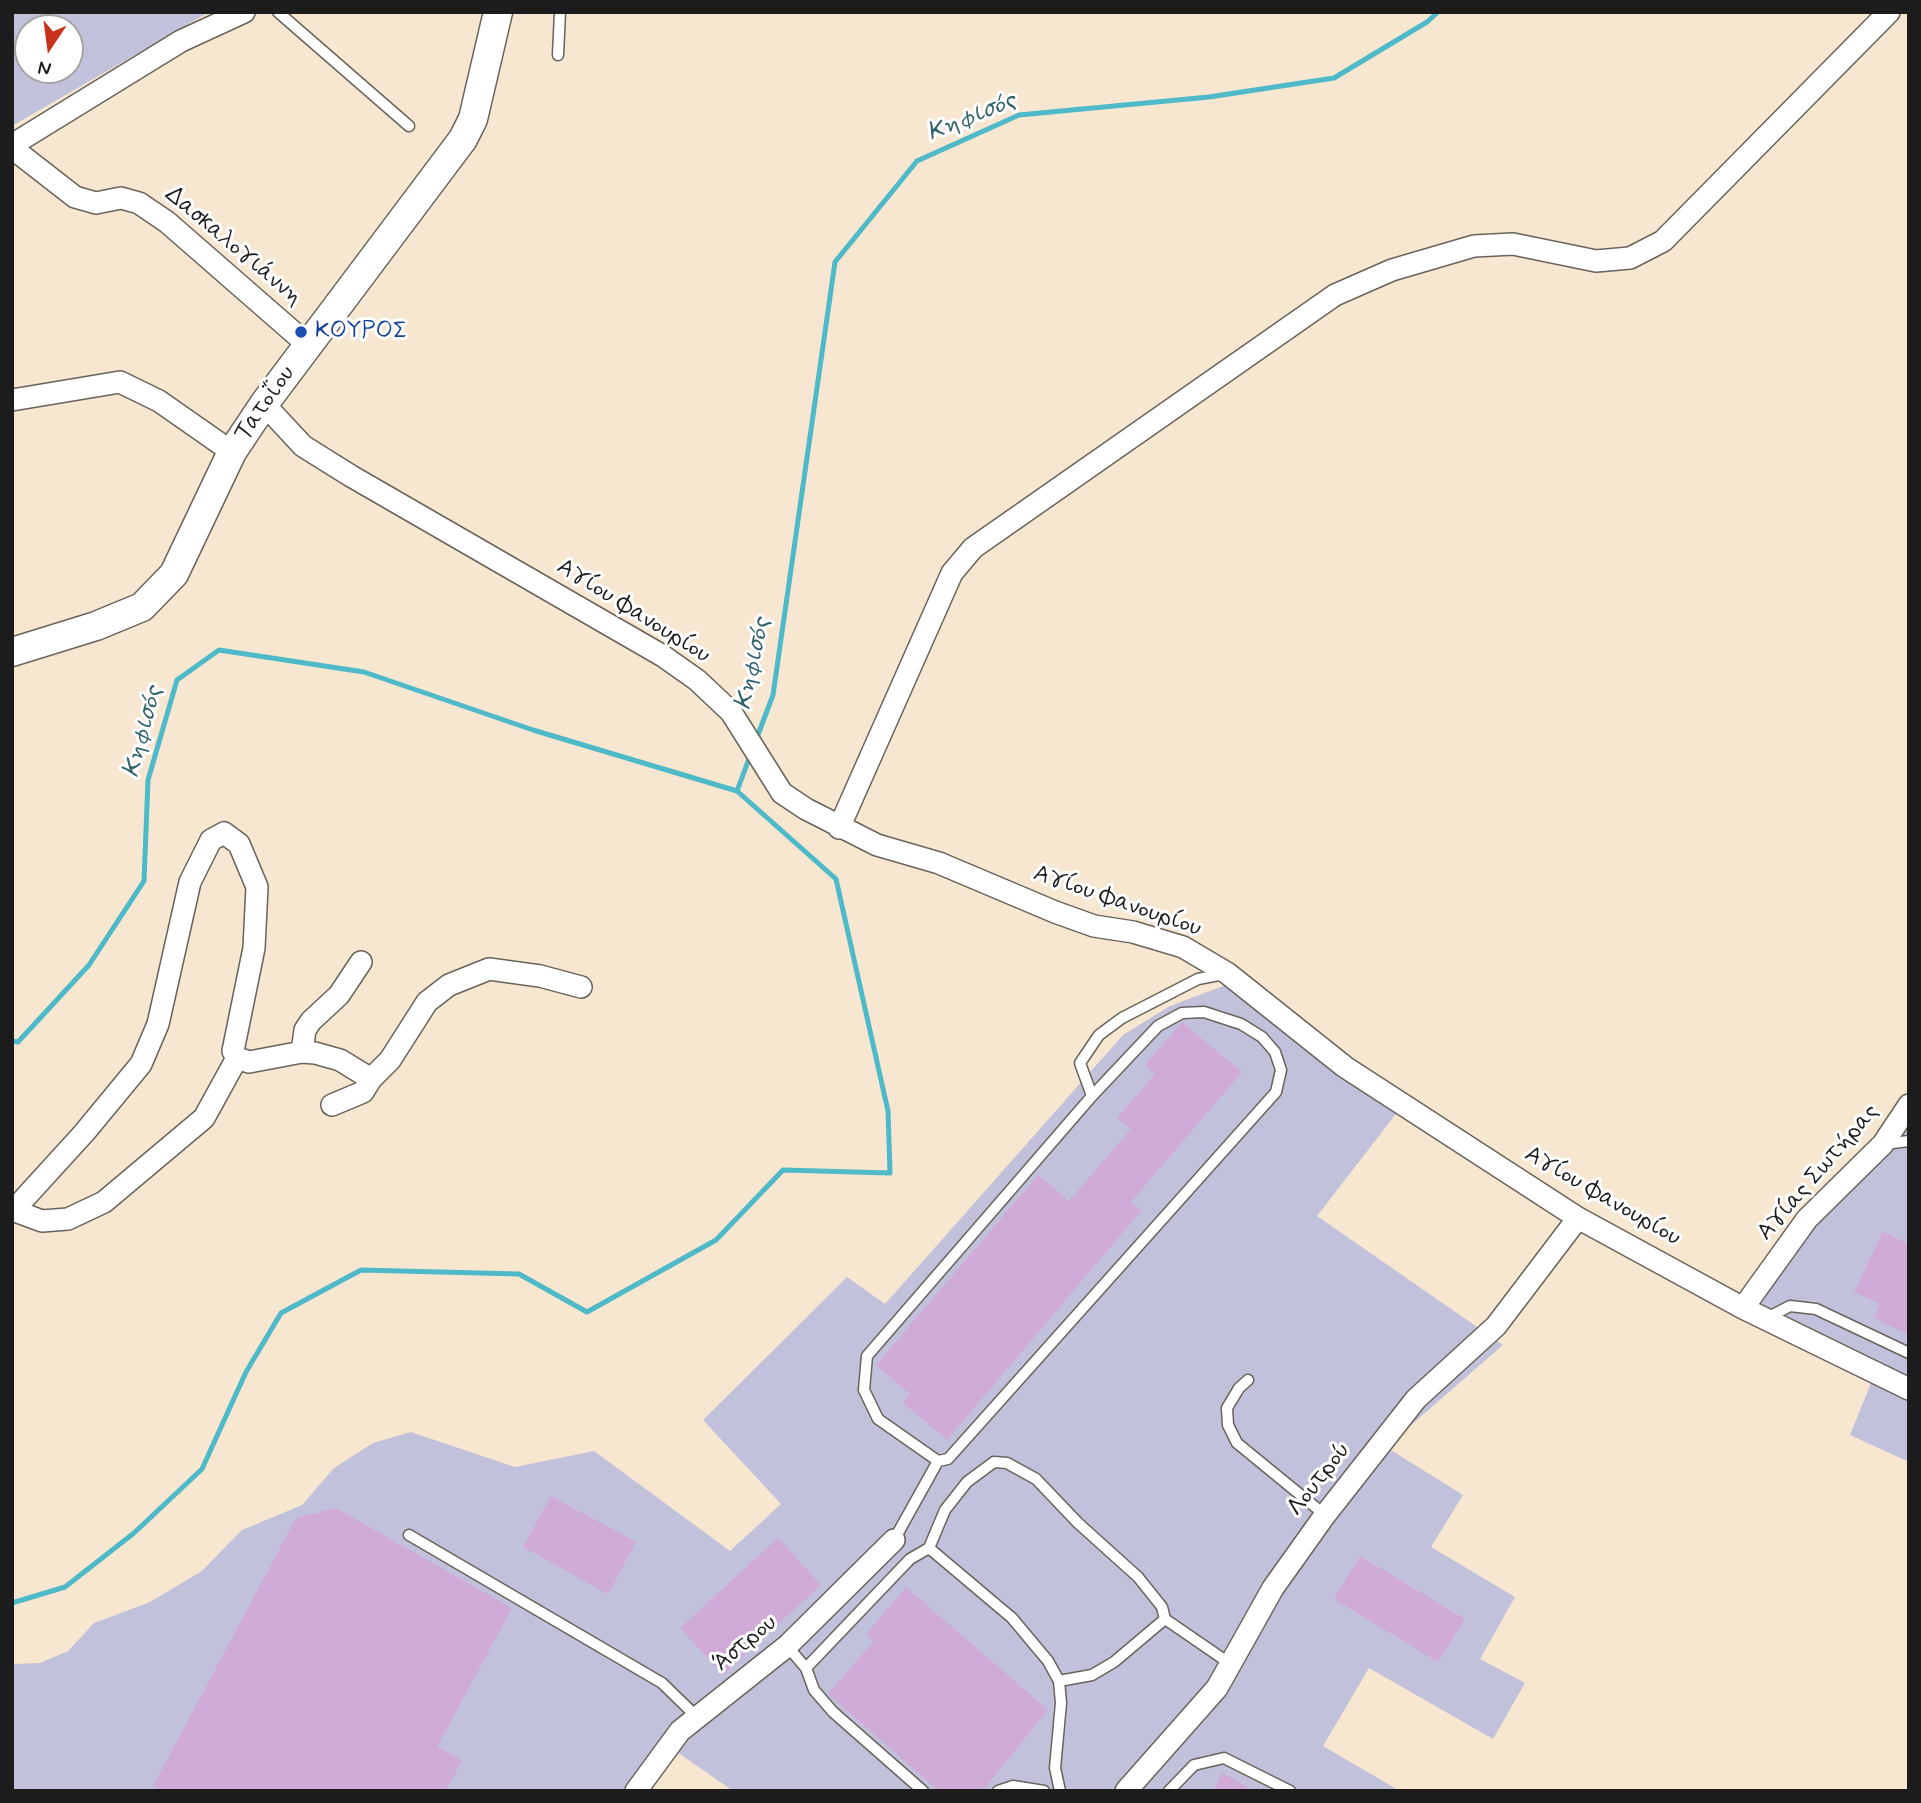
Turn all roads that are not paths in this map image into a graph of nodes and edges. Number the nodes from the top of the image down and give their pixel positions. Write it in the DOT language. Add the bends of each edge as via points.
graph roads {
  1 [pos="244,12"];
  2 [pos="278,12"];
  3 [pos="498,12"];
  4 [pos="560,12"];
  5 [pos="1889,12"];
  6 [pos="558,55"];
  7 [pos="409,126"];
  8 [pos="12,147"];
  9 [pos="308,345"];
  10 [pos="12,400"];
  11 [pos="264,404"];
  12 [pos="232,452"];
  13 [pos="12,652"];
  14 [pos="839,828"];
  15 [pos="361,962"];
  16 [pos="1227,973"];
  17 [pos="581,987"];
  18 [pos="302,1052"];
  19 [pos="237,1058"];
  20 [pos="371,1079"];
  21 [pos="1092,1096"];
  22 [pos="332,1105"];
  23 [pos="1909,1105"];
  24 [pos="1909,1140"];
  25 [pos="1883,1144"];
  26 [pos="13,1211"];
  27 [pos="1578,1218"];
  28 [pos="1744,1308"];
  29 [pos="1765,1319"];
  30 [pos="1909,1353"];
  31 [pos="1248,1380"];
  32 [pos="1909,1389"];
  33 [pos="938,1461"];
  34 [pos="1325,1515"];
  35 [pos="410,1535"];
  36 [pos="894,1540"];
  37 [pos="929,1548"];
  38 [pos="1165,1619"];
  39 [pos="787,1646"];
  40 [pos="1232,1665"];
  41 [pos="806,1668"];
  42 [pos="1059,1681"];
  43 [pos="697,1717"];
  44 [pos="636,1791"];
  45 [pos="923,1791"];
  46 [pos="998,1791"];
  47 [pos="1044,1791"];
  48 [pos="1060,1791"];
  49 [pos="1126,1791"];
  50 [pos="1169,1791"];
  51 [pos="1290,1791"];
  1 -- 8 [label="street" via="181,41"];
  2 -- 7 [label="lane"];
  3 -- 9 [label="main road, Τατοΐου" via="473,119 463,139"];
  4 -- 6 [label="lane"];
  5 -- 14 [label="street" via="1663,241 1630,258 1597,261 1513,244 1474,246 1392,270 1335,295 973,548 952,573"];
  8 -- 9 [label="street, Δασκαλογιάννη" via="75,197 96,203 121,198 158,215"];
  9 -- 11 [label="main road, Τατοΐου"];
  10 -- 12 [label="street" via="120,383 159,401"];
  11 -- 12 [label="main road, Τατοΐου"];
  11 -- 14 [label="street, Αγίου Φανουρίου" via="303,446 697,680 732,712 782,793"];
  12 -- 13 [label="main road, Τατοΐου" via="174,574 154,597 107,622"];
  14 -- 16 [label="street, Αγίου Φανουρίου" via="1094,926 1183,947"];
  15 -- 18 [label="street" via="339,995 305,1030"];
  16 -- 21 [label="lane" via="1186,985 1099,1035 1080,1063"];
  16 -- 27 [label="street, Αγίου Φανουρίου" via="1345,1068"];
  17 -- 20 [label="street" via="540,975 489,969 470,975 427,1002 390,1060"];
  18 -- 19 [label="street" via="260,1062"];
  18 -- 20 [label="street" via="340,1060"];
  19 -- 26 [label="street" via="204,1118 104,1202 68,1219 42,1221"];
  19 -- 26 [label="street" via="233,1042 254,948 257,887 239,844 224,833 211,841 190,882 158,1024 141,1064"];
  20 -- 22 [label="street" via="363,1092"];
  21 -- 33 [label="lane" via="867,1356 864,1390 878,1419"];
  21 -- 33 [label="lane" via="1158,1026 1182,1013 1204,1012 1241,1024 1262,1037 1275,1052 1281,1069 1276,1092 948,1459"];
  23 -- 25 [label="street, Αγίας Σωτήρας"];
  24 -- 25 [label="lane"];
  25 -- 28 [label="street, Αγίας Σωτήρας" via="1807,1219"];
  27 -- 28 [label="street, Αγίου Φανουρίου"];
  27 -- 34 [label="street, Λουτρού" via="1496,1326 1416,1399"];
  28 -- 29 [label="street, Αγίου Φανουρίου"];
  29 -- 30 [label="lane" via="1790,1307 1816,1309"];
  29 -- 32 [label="street, Αγίου Φανουρίου"];
  31 -- 34 [label="lane" via="1227,1408 1228,1425 1237,1443"];
  33 -- 36 [label="lane"];
  34 -- 40 [label="street, Λουτρού" via="1272,1588"];
  35 -- 43 [label="lane" via="662,1683"];
  36 -- 39 [label="street, Άστρου"];
  37 -- 38 [label="lane" via="945,1510 967,1482 994,1462 1007,1463 1036,1479 1138,1577 1158,1600"];
  37 -- 41 [label="lane" via="910,1559"];
  37 -- 42 [label="lane" via="1012,1618"];
  38 -- 40 [label="lane"];
  38 -- 42 [label="lane" via="1092,1675"];
  39 -- 41 [label="lane"];
  39 -- 43 [label="street, Άστρου"];
  40 -- 49 [label="street, Λουτρού"];
  41 -- 45 [label="lane" via="814,1690 833,1712"];
  42 -- 48 [label="lane" via="1055,1768"];
  43 -- 44 [label="street, Άστρου" via="666,1746"];
  46 -- 47 [label="lane" via="1013,1786"];
  50 -- 51 [label="lane" via="1194,1765 1224,1758"];
}
